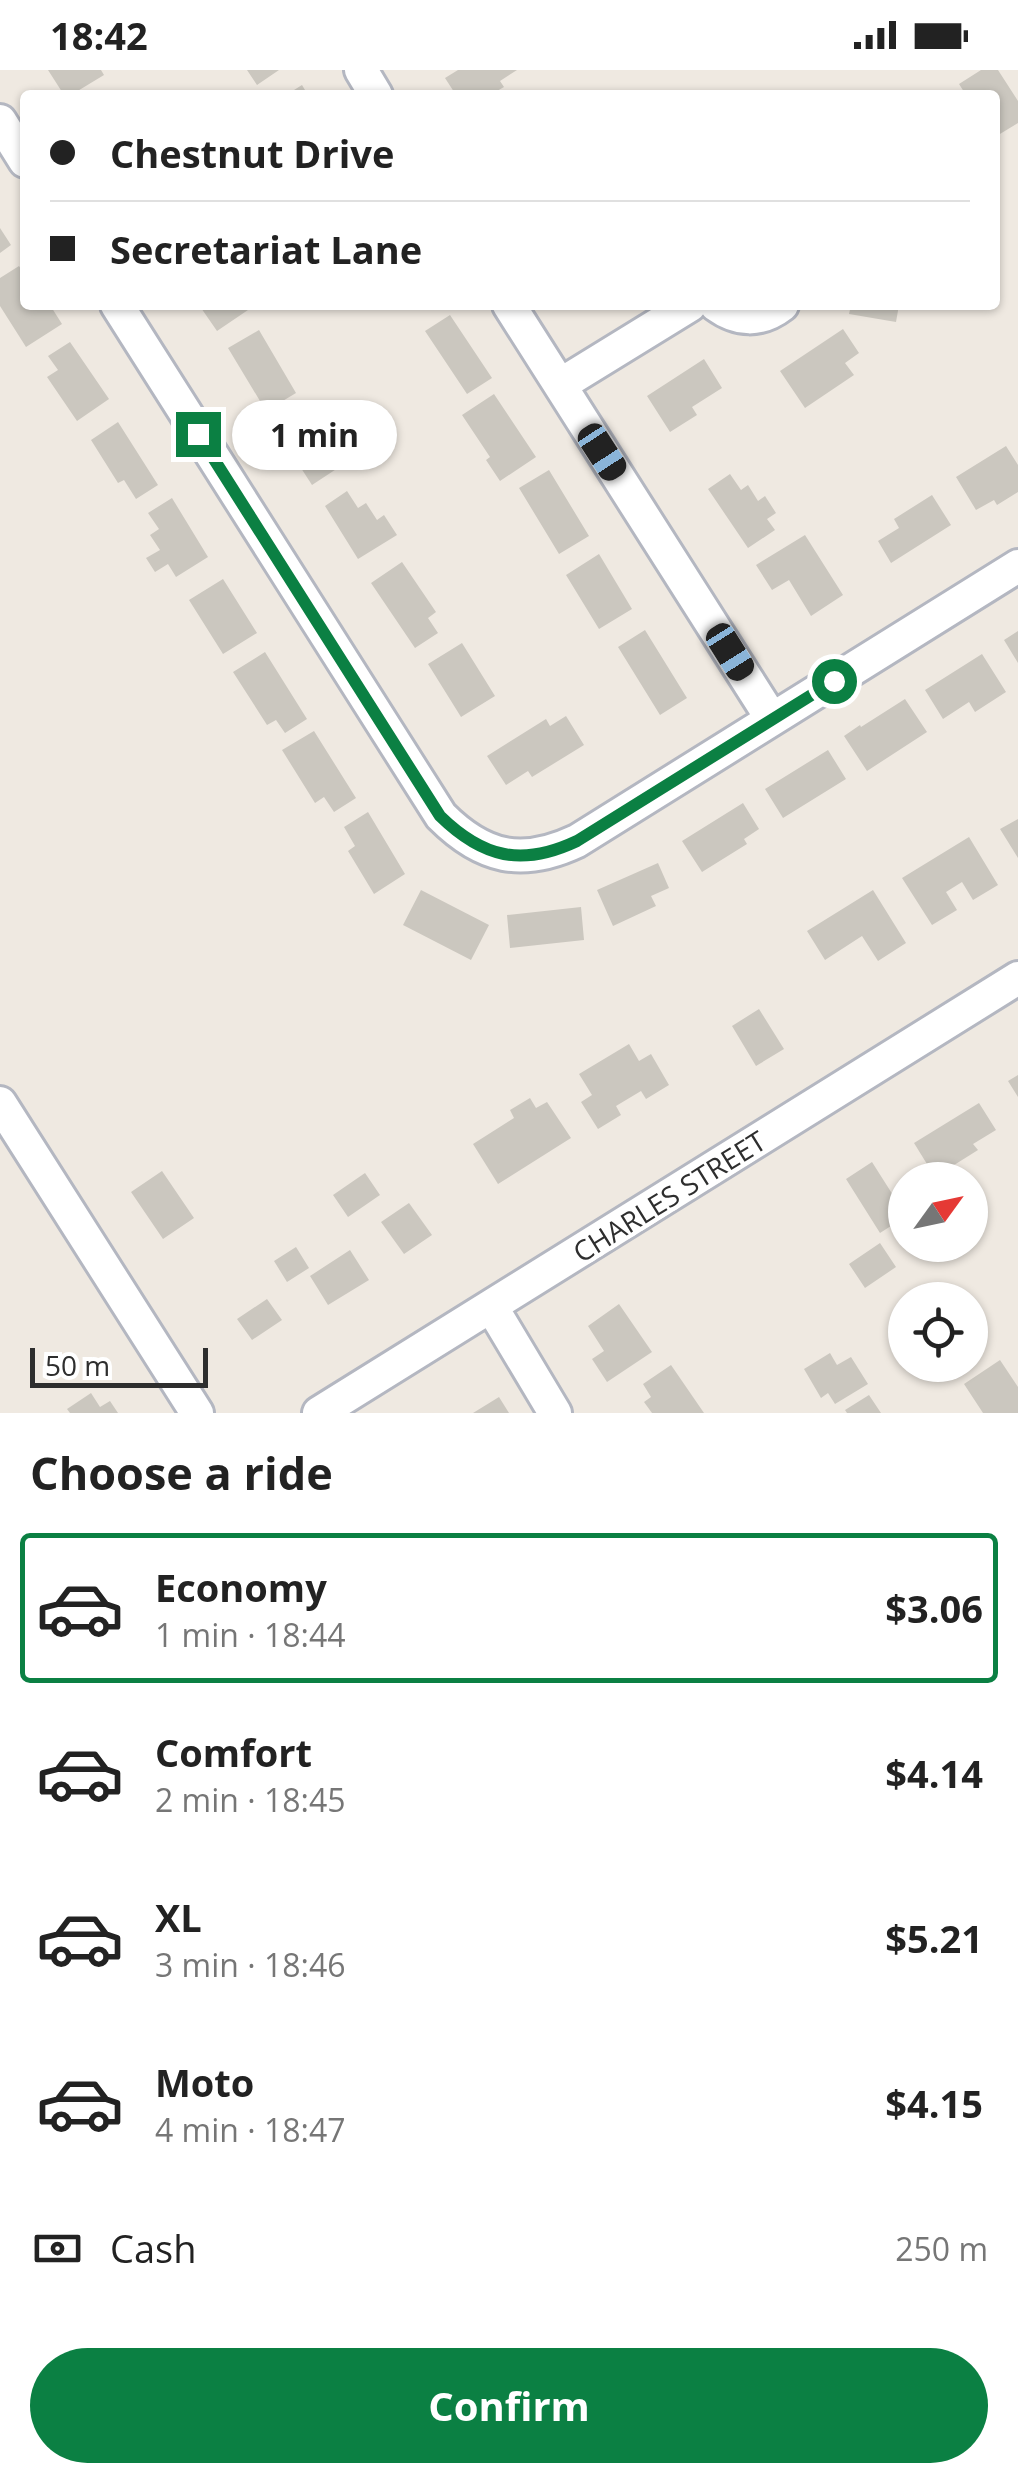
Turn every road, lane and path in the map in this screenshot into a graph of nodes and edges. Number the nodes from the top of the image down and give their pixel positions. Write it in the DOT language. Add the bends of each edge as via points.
graph roads {
  1 [pos="0,121"];
  2 [pos="20,152"];
  3 [pos="119,310"];
  4 [pos="512,310"];
  5 [pos="682,310"];
  6 [pos="724,310"];
  7 [pos="776,310"];
  8 [pos="560,385"];
  9 [pos="1018,566"];
  10 [pos="772,720"];
  11 [pos="1018,978"];
  12 [pos="0,1103"];
  13 [pos="491,1306"];
  14 [pos="338,1408"];
  15 [pos="197,1413"];
  16 [pos="555,1413"];
  1 -- 2 [label="street"];
  3 -- 10 [label="street" via="440,816 460,835 508,856 557,850"];
  4 -- 8 [label="street"];
  5 -- 8 [label="street"];
  6 -- 7 [label="street" via="744,318"];
  8 -- 10 [label="street"];
  9 -- 10 [label="street"];
  11 -- 13 [label="street, CHARLES STREET"];
  12 -- 15 [label="street"];
  13 -- 14 [label="street, CHARLES STREET"];
  13 -- 16 [label="street"];
}
